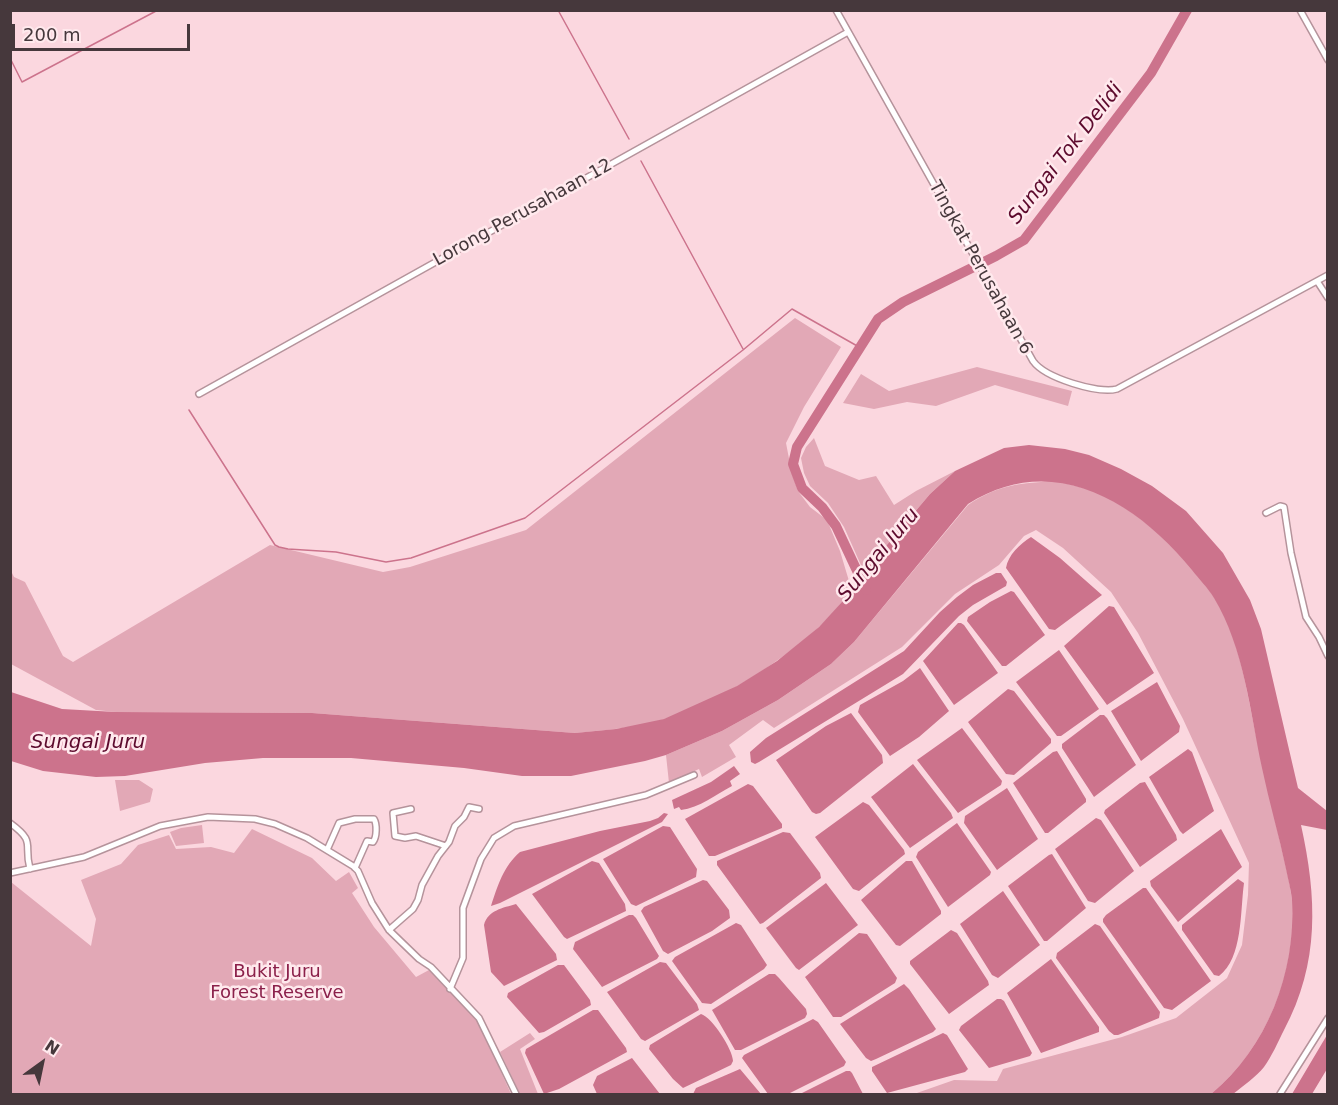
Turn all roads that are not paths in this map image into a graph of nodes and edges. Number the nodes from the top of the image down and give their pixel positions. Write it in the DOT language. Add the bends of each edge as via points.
graph roads {
  1 [pos="836,10"];
  2 [pos="1300,10"];
  3 [pos="848,32"];
  4 [pos="1328,60"];
  5 [pos="1328,275"];
  6 [pos="1317,280"];
  7 [pos="1328,298"];
  8 [pos="199,394"];
  9 [pos="1266,513"];
  10 [pos="1328,656"];
  11 [pos="694,775"];
  12 [pos="411,809"];
  13 [pos="479,809"];
  14 [pos="10,823"];
  15 [pos="446,846"];
  16 [pos="327,850"];
  17 [pos="355,868"];
  18 [pos="30,869"];
  19 [pos="11,872"];
  20 [pos="389,930"];
  21 [pos="450,989"];
  22 [pos="1328,1017"];
  23 [pos="516,1095"];
  24 [pos="1280,1095"];
  1 -- 3 [label="street, Tingkat Perusahaan 6"];
  2 -- 4 [label="street"];
  3 -- 6 [label="street, Tingkat Perusahaan 6" via="1037,368 1054,377 1105,391 1118,389"];
  3 -- 8 [label="street, Lorong Perusahaan 12"];
  5 -- 6 [label="street, Tingkat Perusahaan 6"];
  6 -- 7 [label="street"];
  9 -- 10 [label="street" via="1284,507 1306,617"];
  11 -- 21 [label="street" via="646,795 514,826 495,838 481,859 465,901 463,958"];
  12 -- 15 [label="street" via="393,813 395,836 416,836"];
  13 -- 15 [label="street" via="469,807"];
  14 -- 18 [label="street" via="28,839"];
  15 -- 20 [label="street" via="422,885 413,909"];
  16 -- 17 [label="street"];
  16 -- 17 [label="street" via="339,823 374,819 376,839 367,842"];
  16 -- 18 [label="street" via="275,824 208,817 160,826 84,857"];
  17 -- 20 [label="street"];
  18 -- 19 [label="street"];
  20 -- 21 [label="street"];
  21 -- 23 [label="street" via="479,1018"];
  22 -- 24 [label="street"];
}
